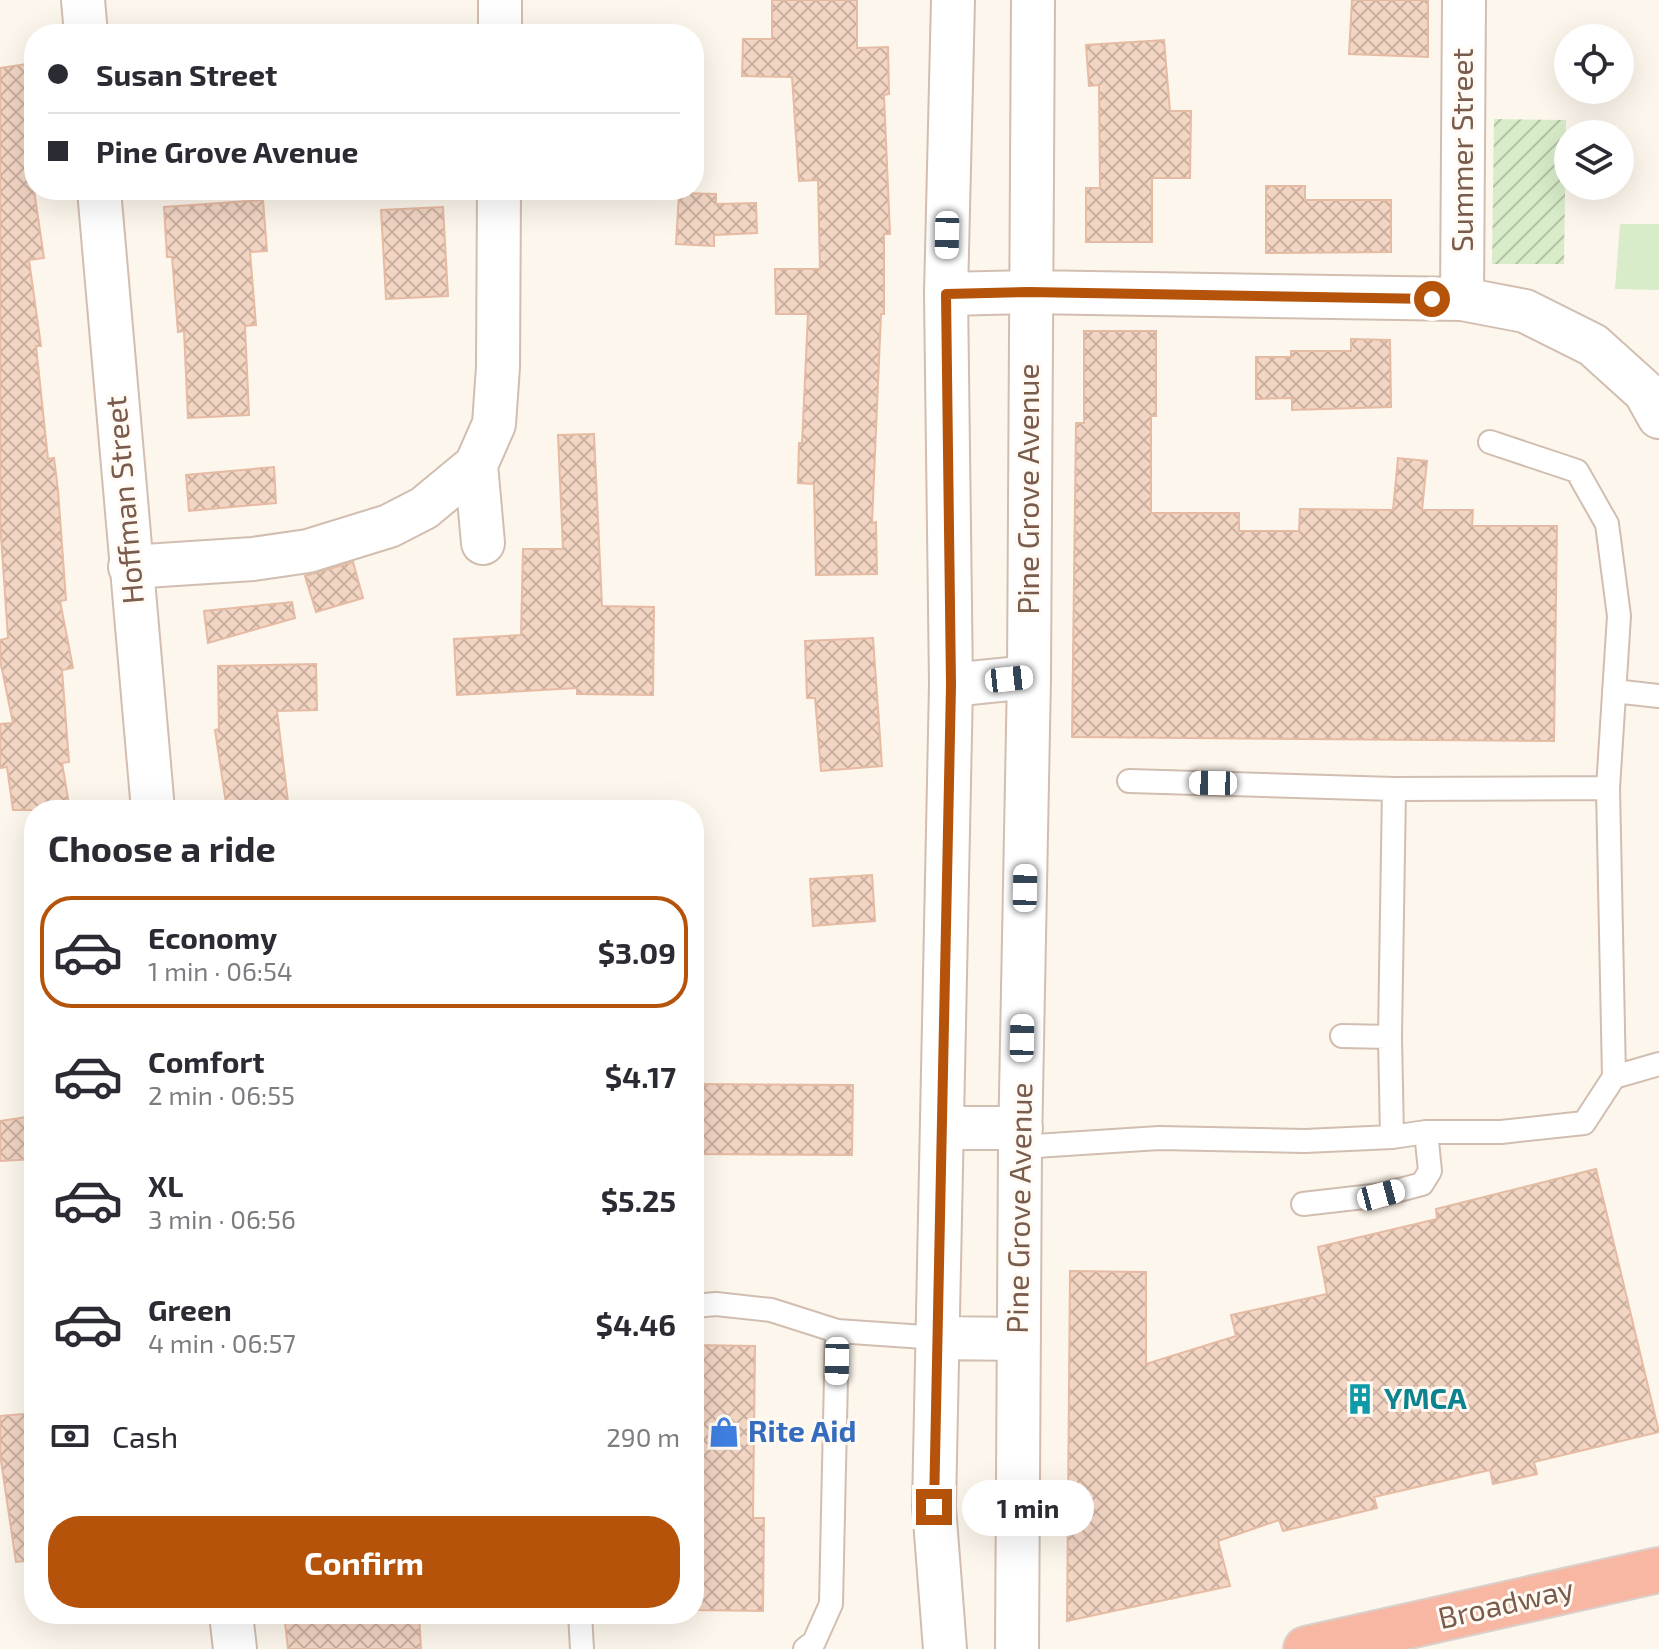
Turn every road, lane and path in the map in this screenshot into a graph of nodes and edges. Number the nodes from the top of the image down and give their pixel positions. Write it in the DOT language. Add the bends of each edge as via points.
graph roads {
  1 [pos="83,0"];
  2 [pos="500,0"];
  3 [pos="953,0"];
  4 [pos="1033,0"];
  5 [pos="1464,0"];
  6 [pos="85,24"];
  7 [pos="500,24"];
  8 [pos="100,200"];
  9 [pos="499,200"];
  10 [pos="1029,292"];
  11 [pos="946,294"];
  12 [pos="1462,299"];
  13 [pos="1659,417"];
  14 [pos="1490,442"];
  15 [pos="476,465"];
  16 [pos="483,543"];
  17 [pos="130,567"];
  18 [pos="1029,677"];
  19 [pos="951,685"];
  20 [pos="1614,691"];
  21 [pos="1659,696"];
  22 [pos="1129,781"];
  23 [pos="1608,788"];
  24 [pos="1394,789"];
  25 [pos="152,800"];
  26 [pos="1342,1036"];
  27 [pos="1390,1037"];
  28 [pos="1659,1064"];
  29 [pos="1614,1077"];
  30 [pos="943,1128"];
  31 [pos="1426,1132"];
  32 [pos="1020,1137"];
  33 [pos="1392,1137"];
  34 [pos="1303,1204"];
  35 [pos="704,1305"];
  36 [pos="837,1331"];
  37 [pos="939,1338"];
  38 [pos="1019,1339"];
  39 [pos="1659,1570"];
  40 [pos="232,1624"];
  41 [pos="581,1624"];
  42 [pos="235,1649"];
  43 [pos="582,1649"];
  44 [pos="805,1649"];
  45 [pos="945,1649"];
  46 [pos="1017,1649"];
  47 [pos="1306,1649"];
  1 -- 6 [label="street"];
  2 -- 7 [label="street"];
  3 -- 11 [label="street"];
  4 -- 10 [label="street, Pine Grove Avenue"];
  5 -- 12 [label="street, Summer Street"];
  8 -- 17 [label="street, Hoffman Street"];
  9 -- 15 [label="street" via="494,424"];
  10 -- 11 [label="street"];
  10 -- 12 [label="street"];
  10 -- 18 [label="street, Pine Grove Avenue"];
  11 -- 19 [label="street"];
  12 -- 13 [label="street" via="1525,311 1593,345 1645,392"];
  14 -- 20 [label="lane" via="1577,471 1607,524 1619,616"];
  15 -- 16 [label="street"];
  15 -- 17 [label="street" via="413,514 308,551"];
  17 -- 25 [label="street, Hoffman Street"];
  18 -- 19 [label="street"];
  18 -- 32 [label="street, Pine Grove Avenue"];
  19 -- 30 [label="street"];
  20 -- 21 [label="lane"];
  20 -- 23 [label="lane"];
  22 -- 24 [label="lane"];
  23 -- 24 [label="lane"];
  23 -- 29 [label="lane"];
  24 -- 27 [label="lane"];
  26 -- 27 [label="lane"];
  27 -- 33 [label="lane"];
  28 -- 29 [label="lane"];
  29 -- 31 [label="lane" via="1584,1123 1501,1132"];
  30 -- 32 [label="street"];
  30 -- 37 [label="street"];
  31 -- 33 [label="lane"];
  31 -- 34 [label="lane" via="1430,1171 1422,1184 1381,1195"];
  32 -- 33 [label="lane"];
  32 -- 38 [label="street, Pine Grove Avenue"];
  35 -- 36 [label="lane" via="771,1310"];
  36 -- 37 [label="lane"];
  36 -- 44 [label="lane" via="831,1604 814,1642"];
  37 -- 38 [label="street"];
  37 -- 45 [label="street" via="934,1507"];
  38 -- 46 [label="street, Pine Grove Avenue"];
  39 -- 47 [label="highway, Broadway"];
  40 -- 42 [label="street"];
  41 -- 43 [label="lane"];
}
